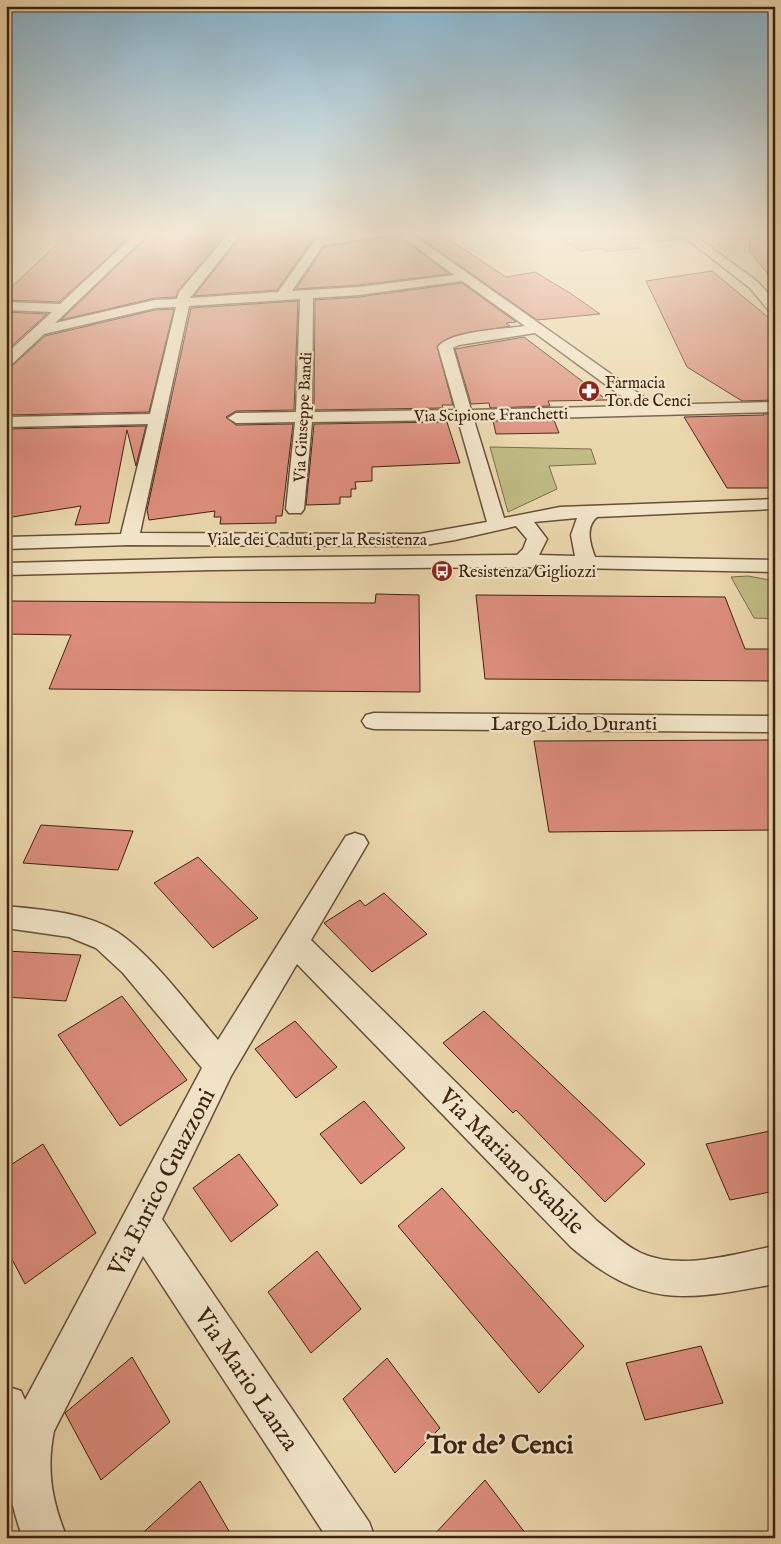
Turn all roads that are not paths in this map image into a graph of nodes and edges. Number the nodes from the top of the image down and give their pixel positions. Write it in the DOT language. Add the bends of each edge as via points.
graph roads {
  1 [pos="64,304"];
  2 [pos="163,304"];
  3 [pos="182,304"];
  4 [pos="307,304"];
  5 [pos="501,304"];
  6 [pos="6,306"];
  7 [pos="60,308"];
  8 [pos="536,329"];
  9 [pos="38,331"];
  10 [pos="6,362"];
  11 [pos="775,407"];
  12 [pos="650,409"];
  13 [pos="466,415"];
  14 [pos="304,417"];
  15 [pos="236,418"];
  16 [pos="157,419"];
  17 [pos="6,422"];
  18 [pos="775,504"];
  19 [pos="671,508"];
  20 [pos="295,509"];
  21 [pos="593,511"];
  22 [pos="775,518"];
  23 [pos="518,519"];
  24 [pos="497,524"];
  25 [pos="129,539"];
  26 [pos="6,543"];
  27 [pos="522,561"];
  28 [pos="587,562"];
  29 [pos="769,567"];
  30 [pos="6,569"];
  31 [pos="374,721"];
  32 [pos="775,724"];
  33 [pos="355,843"];
  34 [pos="6,917"];
  35 [pos="295,943"];
  36 [pos="220,1066"];
  37 [pos="142,1221"];
  38 [pos="775,1265"];
  39 [pos="6,1406"];
  40 [pos="28,1449"];
  41 [pos="45,1538"];
  42 [pos="353,1538"];
  1 -- 7 [label="street"];
  2 -- 9 [label="street"];
  3 -- 16 [label="street" via="182,316"];
  4 -- 14 [label="street, Via Giuseppe Bandi"];
  5 -- 8 [label="street"];
  6 -- 7 [label="street"];
  7 -- 9 [label="street"];
  8 -- 12 [label="street"];
  8 -- 13 [label="street" via="457,340 446,346"];
  9 -- 10 [label="street"];
  11 -- 12 [label="street, Via Scipione Franchetti"];
  12 -- 13 [label="street, Via Scipione Franchetti"];
  13 -- 14 [label="street, Via Scipione Franchetti"];
  13 -- 24 [label="street"];
  14 -- 15 [label="street, Via Scipione Franchetti"];
  14 -- 20 [label="street, Via Giuseppe Bandi"];
  16 -- 17 [label="street"];
  16 -- 25 [label="street"];
  18 -- 19 [label="street, Viale dei Caduti per la Resistenza"];
  19 -- 21 [label="street, Viale dei Caduti per la Resistenza"];
  19 -- 22 [label="street"];
  21 -- 23 [label="street, Viale dei Caduti per la Resistenza"];
  21 -- 28 [label="street" via="584,518 580,528 581,546"];
  23 -- 24 [label="street, Viale dei Caduti per la Resistenza"];
  23 -- 27 [label="street" via="532,530 537,539 534,550"];
  24 -- 25 [label="street, Viale dei Caduti per la Resistenza" via="419,540"];
  25 -- 26 [label="street, Viale dei Caduti per la Resistenza"];
  27 -- 28 [label="street, Viale dei Caduti per la Resistenza"];
  27 -- 30 [label="street, Viale dei Caduti per la Resistenza"];
  28 -- 29 [label="street, Viale dei Caduti per la Resistenza"];
  31 -- 32 [label="street, Largo Lido Duranti"];
  33 -- 35 [label="street, Via Enrico Guazzoni"];
  34 -- 36 [label="street" via="72,926 106,940 134,964"];
  35 -- 36 [label="street, Via Enrico Guazzoni"];
  35 -- 38 [label="street, Via Mariano Stabile" via="584,1234 615,1260 642,1274 668,1280 695,1279"];
  36 -- 37 [label="street, Via Enrico Guazzoni"];
  37 -- 40 [label="street, Via Enrico Guazzoni" via="39,1415"];
  37 -- 42 [label="street, Via Mario Lanza"];
  39 -- 40 [label="street"];
  40 -- 41 [label="street, Via Enrico Guazzoni" via="29,1488"];
}
